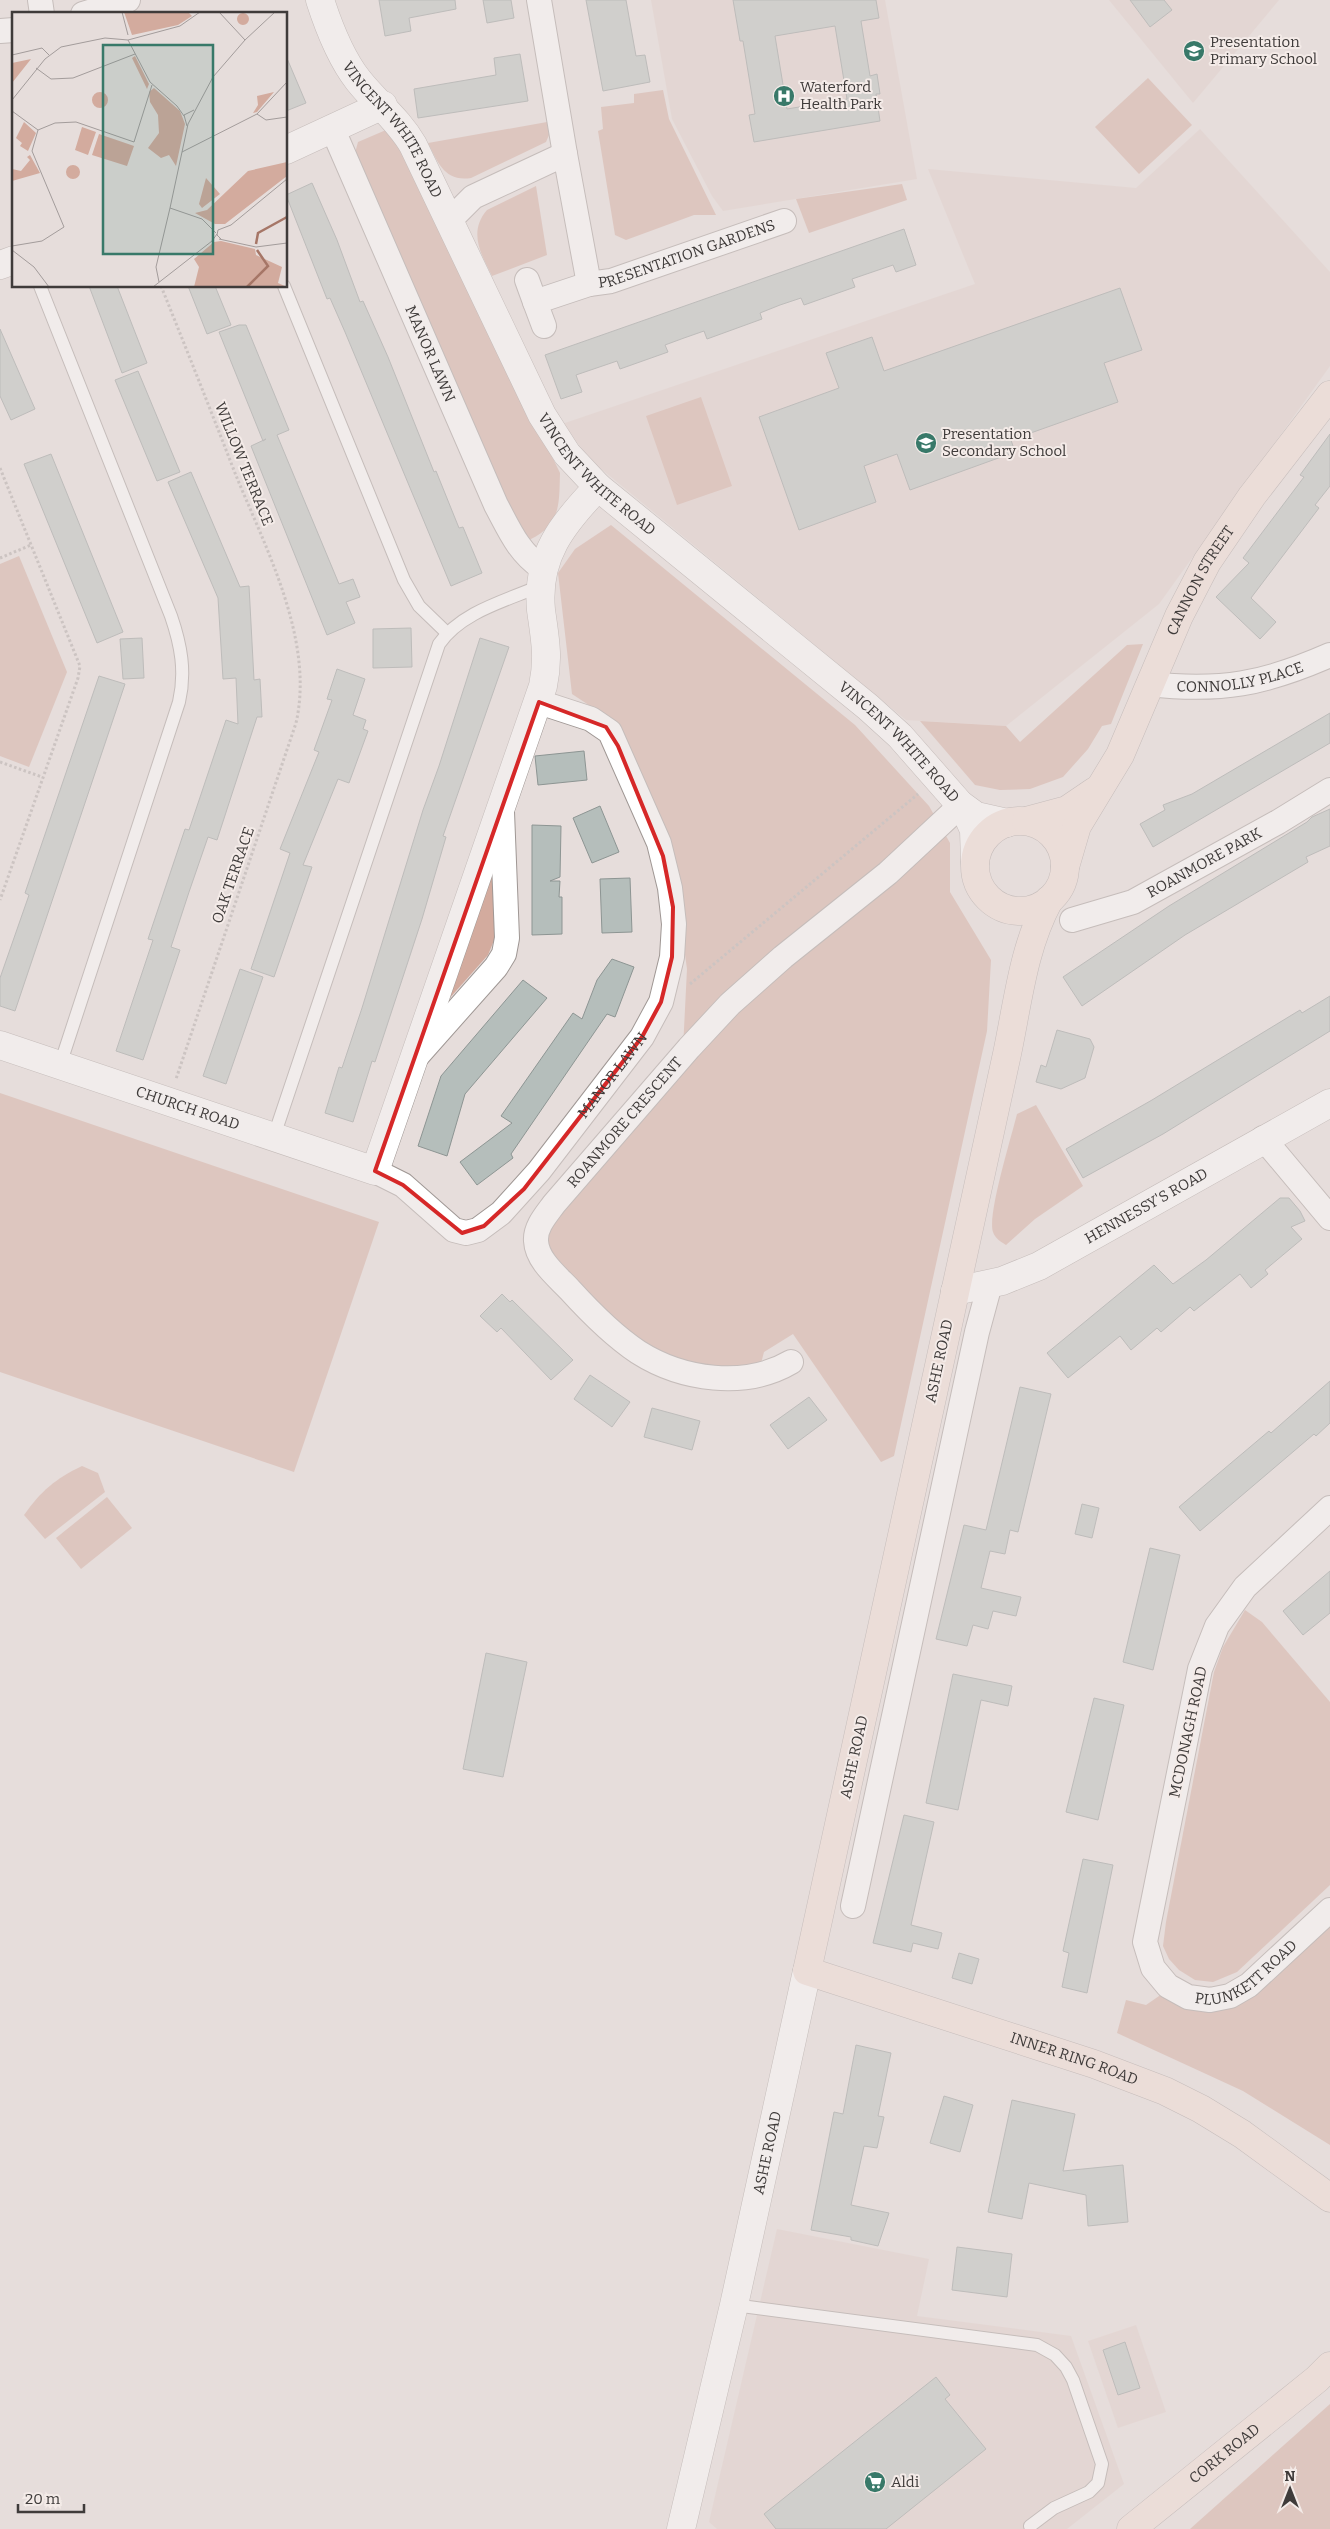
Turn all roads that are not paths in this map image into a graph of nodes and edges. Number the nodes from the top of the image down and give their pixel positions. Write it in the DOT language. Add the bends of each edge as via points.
graph roads {
  1 [pos="128,0"];
  2 [pos="320,0"];
  3 [pos="539,0"];
  4 [pos="89,12"];
  5 [pos="383,106"];
  6 [pos="333,130"];
  7 [pos="288,149"];
  8 [pos="565,154"];
  9 [pos="443,209"];
  10 [pos="784,221"];
  11 [pos="12,261"];
  12 [pos="0,265"];
  13 [pos="527,280"];
  14 [pos="588,284"];
  15 [pos="41,288"];
  16 [pos="285,288"];
  17 [pos="535,302"];
  18 [pos="544,326"];
  19 [pos="1330,395"];
  20 [pos="598,487"];
  21 [pos="541,577"];
  22 [pos="447,633"];
  23 [pos="1330,655"];
  24 [pos="1149,684"];
  25 [pos="538,702"];
  26 [pos="1102,785"];
  27 [pos="1330,790"];
  28 [pos="961,804"];
  29 [pos="502,808"];
  30 [pos="1016,822"];
  31 [pos="975,862"];
  32 [pos="1065,867"];
  33 [pos="1049,900"];
  34 [pos="991,901"];
  35 [pos="1072,920"];
  36 [pos="1020,983"];
  37 [pos="0,1045"];
  38 [pos="416,1056"];
  39 [pos="60,1065"];
  40 [pos="1330,1103"];
  41 [pos="274,1136"];
  42 [pos="1264,1138"];
  43 [pos="375,1171"];
  44 [pos="1330,1218"];
  45 [pos="990,1284"];
  46 [pos="955,1291"];
  47 [pos="791,1362"];
  48 [pos="1330,1508"];
  49 [pos="915,1623"];
  50 [pos="883,1626"];
  51 [pos="844,1800"];
  52 [pos="875,1806"];
  53 [pos="853,1906"];
  54 [pos="1330,1910"];
  55 [pos="1145,1942"];
  56 [pos="807,1971"];
  57 [pos="1326,2197"];
  58 [pos="734,2305"];
  59 [pos="1326,2372"];
  60 [pos="1030,2526"];
  61 [pos="681,2529"];
  62 [pos="1131,2529"];
  1 -- 4 [label="street"];
  2 -- 5 [label="street, VINCENT WHITE ROAD" via="349,68"];
  3 -- 8 [label="street, PRESENTATION GARDENS"];
  5 -- 6 [label="street"];
  5 -- 9 [label="street, VINCENT WHITE ROAD" via="409,138"];
  6 -- 7 [label="street"];
  6 -- 21 [label="street, MANOR LAWN" via="496,505 518,546"];
  8 -- 9 [label="street"];
  8 -- 14 [label="street, PRESENTATION GARDENS"];
  9 -- 20 [label="street, VINCENT WHITE ROAD" via="542,415 567,454"];
  10 -- 14 [label="street, PRESENTATION GARDENS" via="611,281"];
  11 -- 12 [label="street"];
  13 -- 17 [label="street"];
  14 -- 17 [label="street, PRESENTATION GARDENS"];
  15 -- 39 [label="lane" via="171,616 183,667 179,702"];
  16 -- 22 [label="lane" via="404,580 420,606"];
  17 -- 18 [label="street"];
  19 -- 24 [label="main road, CANNON STREET" via="1237,517 1207,562"];
  20 -- 21 [label="street" via="563,527"];
  20 -- 28 [label="street, VINCENT WHITE ROAD" via="868,707 900,736"];
  21 -- 22 [label="lane"];
  21 -- 25 [label="street" via="548,654"];
  22 -- 41 [label="lane" via="430,666"];
  23 -- 24 [label="street, CONNOLLY PLACE" via="1276,677 1238,686 1194,688"];
  24 -- 26 [label="main road, CANNON STREET" via="1120,754"];
  25 -- 29 [label="street"];
  25 -- 43 [label="street, MANOR LAWN" via="592,719 610,732 658,843 667,871 674,924 670,973 656,1014 540,1171 501,1213 478,1230 466,1233 454,1230 403,1186"];
  26 -- 30 [label="main road, CANNON STREET" via="1067,810"];
  26 -- 32 [label="main road, CANNON STREET" via="1077,826"];
  27 -- 35 [label="street, ROANMORE PARK" via="1134,902"];
  28 -- 30 [label="street" via="976,816"];
  28 -- 31 [label="street, VINCENT WHITE ROAD" via="974,830"];
  28 -- 47 [label="street, ROANMORE CRESCENT" via="888,873 730,1004 554,1204 538,1230 536,1247 547,1265 618,1336 651,1359 683,1371 727,1378 759,1376"];
  29 -- 38 [label="street"];
  29 -- 38 [label="street" via="504,954"];
  30 -- 31 [label="main road" via="991,831 976,853"];
  30 -- 32 [label="main road" via="1043,827 1057,840"];
  31 -- 34 [label="main road" via="980,888"];
  32 -- 33 [label="main road" via="1060,885"];
  33 -- 34 [label="main road" via="1024,911 1007,909"];
  33 -- 36 [label="main road, ASHE ROAD" via="1031,939"];
  34 -- 36 [label="main road, ASHE ROAD" via="1013,930 1020,962"];
  36 -- 46 [label="main road, ASHE ROAD"];
  37 -- 39 [label="street, CHURCH ROAD"];
  38 -- 43 [label="street"];
  39 -- 41 [label="street, CHURCH ROAD"];
  40 -- 42 [label="street, HENNESSY'S ROAD"];
  41 -- 43 [label="street, CHURCH ROAD"];
  42 -- 44 [label="street"];
  42 -- 45 [label="street, HENNESSY'S ROAD" via="1054,1258"];
  45 -- 46 [label="street, HENNESSY'S ROAD"];
  45 -- 49 [label="street"];
  46 -- 50 [label="main road, ASHE ROAD"];
  48 -- 55 [label="street, MCDONAGH ROAD" via="1245,1587 1217,1626 1200,1669"];
  49 -- 50 [label="street"];
  49 -- 52 [label="street"];
  50 -- 51 [label="main road, ASHE ROAD"];
  51 -- 52 [label="street"];
  51 -- 56 [label="main road, ASHE ROAD"];
  52 -- 53 [label="street"];
  54 -- 55 [label="street, PLUNKETT ROAD" via="1249,1985 1230,1996 1210,2000 1188,1997 1168,1986 1153,1968"];
  56 -- 57 [label="main road, INNER RING ROAD" via="1085,2061 1165,2091 1242,2134"];
  56 -- 58 [label="street, ASHE ROAD"];
  58 -- 60 [label="lane" via="1037,2345 1055,2355 1073,2380 1102,2464 1098,2483 1089,2492 1054,2508"];
  58 -- 61 [label="street, ASHE ROAD"];
  59 -- 62 [label="main road, CORK ROAD"];
}
